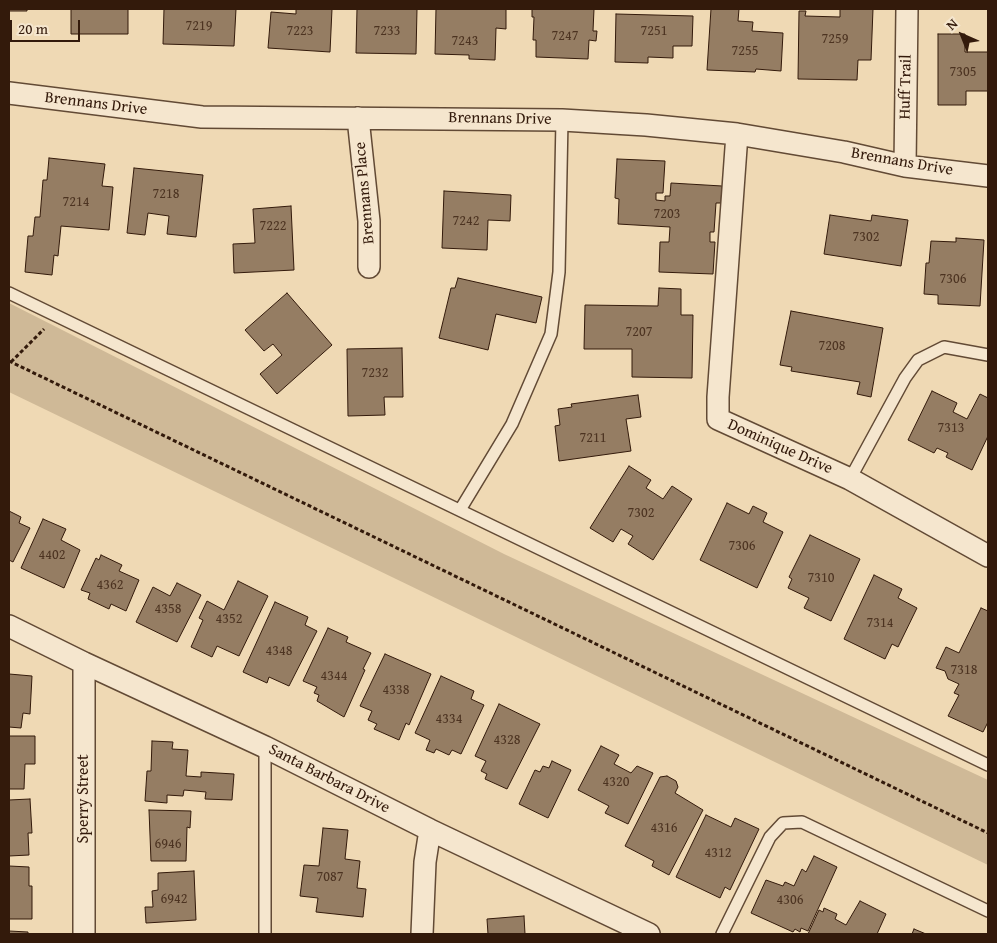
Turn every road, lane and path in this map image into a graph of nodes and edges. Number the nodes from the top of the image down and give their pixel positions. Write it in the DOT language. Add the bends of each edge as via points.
graph roads {
  1 [pos="908,9"];
  2 [pos="9,93"];
  3 [pos="358,118"];
  4 [pos="562,120"];
  5 [pos="738,134"];
  6 [pos="905,166"];
  7 [pos="988,176"];
  8 [pos="369,267"];
  9 [pos="9,293"];
  10 [pos="56,316"];
  11 [pos="988,355"];
  12 [pos="10,362"];
  13 [pos="850,479"];
  14 [pos="460,510"];
  15 [pos="988,556"];
  16 [pos="9,626"];
  17 [pos="84,663"];
  18 [pos="265,747"];
  19 [pos="988,765"];
  20 [pos="430,830"];
  21 [pos="988,833"];
  22 [pos="988,911"];
  23 [pos="84,934"];
  24 [pos="265,934"];
  25 [pos="422,934"];
  26 [pos="646,934"];
  27 [pos="722,934"];
  1 -- 6 [label="street, Huff Trail"];
  2 -- 3 [label="street, Brennans Drive" via="202,117"];
  3 -- 4 [label="street, Brennans Drive"];
  3 -- 8 [label="street, Brennans Place" via="369,221"];
  4 -- 5 [label="street, Brennans Drive"];
  4 -- 14 [label="lane" via="559,272 551,334 512,424"];
  5 -- 6 [label="street, Brennans Drive"];
  5 -- 13 [label="street, Dominique Drive" via="718,420"];
  6 -- 7 [label="street, Brennans Drive"];
  9 -- 10 [label="lane"];
  10 -- 12 [label="path"];
  10 -- 14 [label="lane"];
  11 -- 13 [label="lane" via="944,348 918,360"];
  12 -- 21 [label="path"];
  13 -- 15 [label="street, Dominique Drive"];
  14 -- 19 [label="lane"];
  16 -- 17 [label="street, Santa Barbara Drive"];
  17 -- 18 [label="street, Santa Barbara Drive"];
  17 -- 23 [label="street, Sperry Street"];
  18 -- 20 [label="street, Santa Barbara Drive"];
  18 -- 24 [label="lane"];
  20 -- 25 [label="street" via="425,862"];
  20 -- 26 [label="street, Santa Barbara Drive"];
  22 -- 27 [label="lane" via="802,822 793,822 783,823 770,838"];
}
